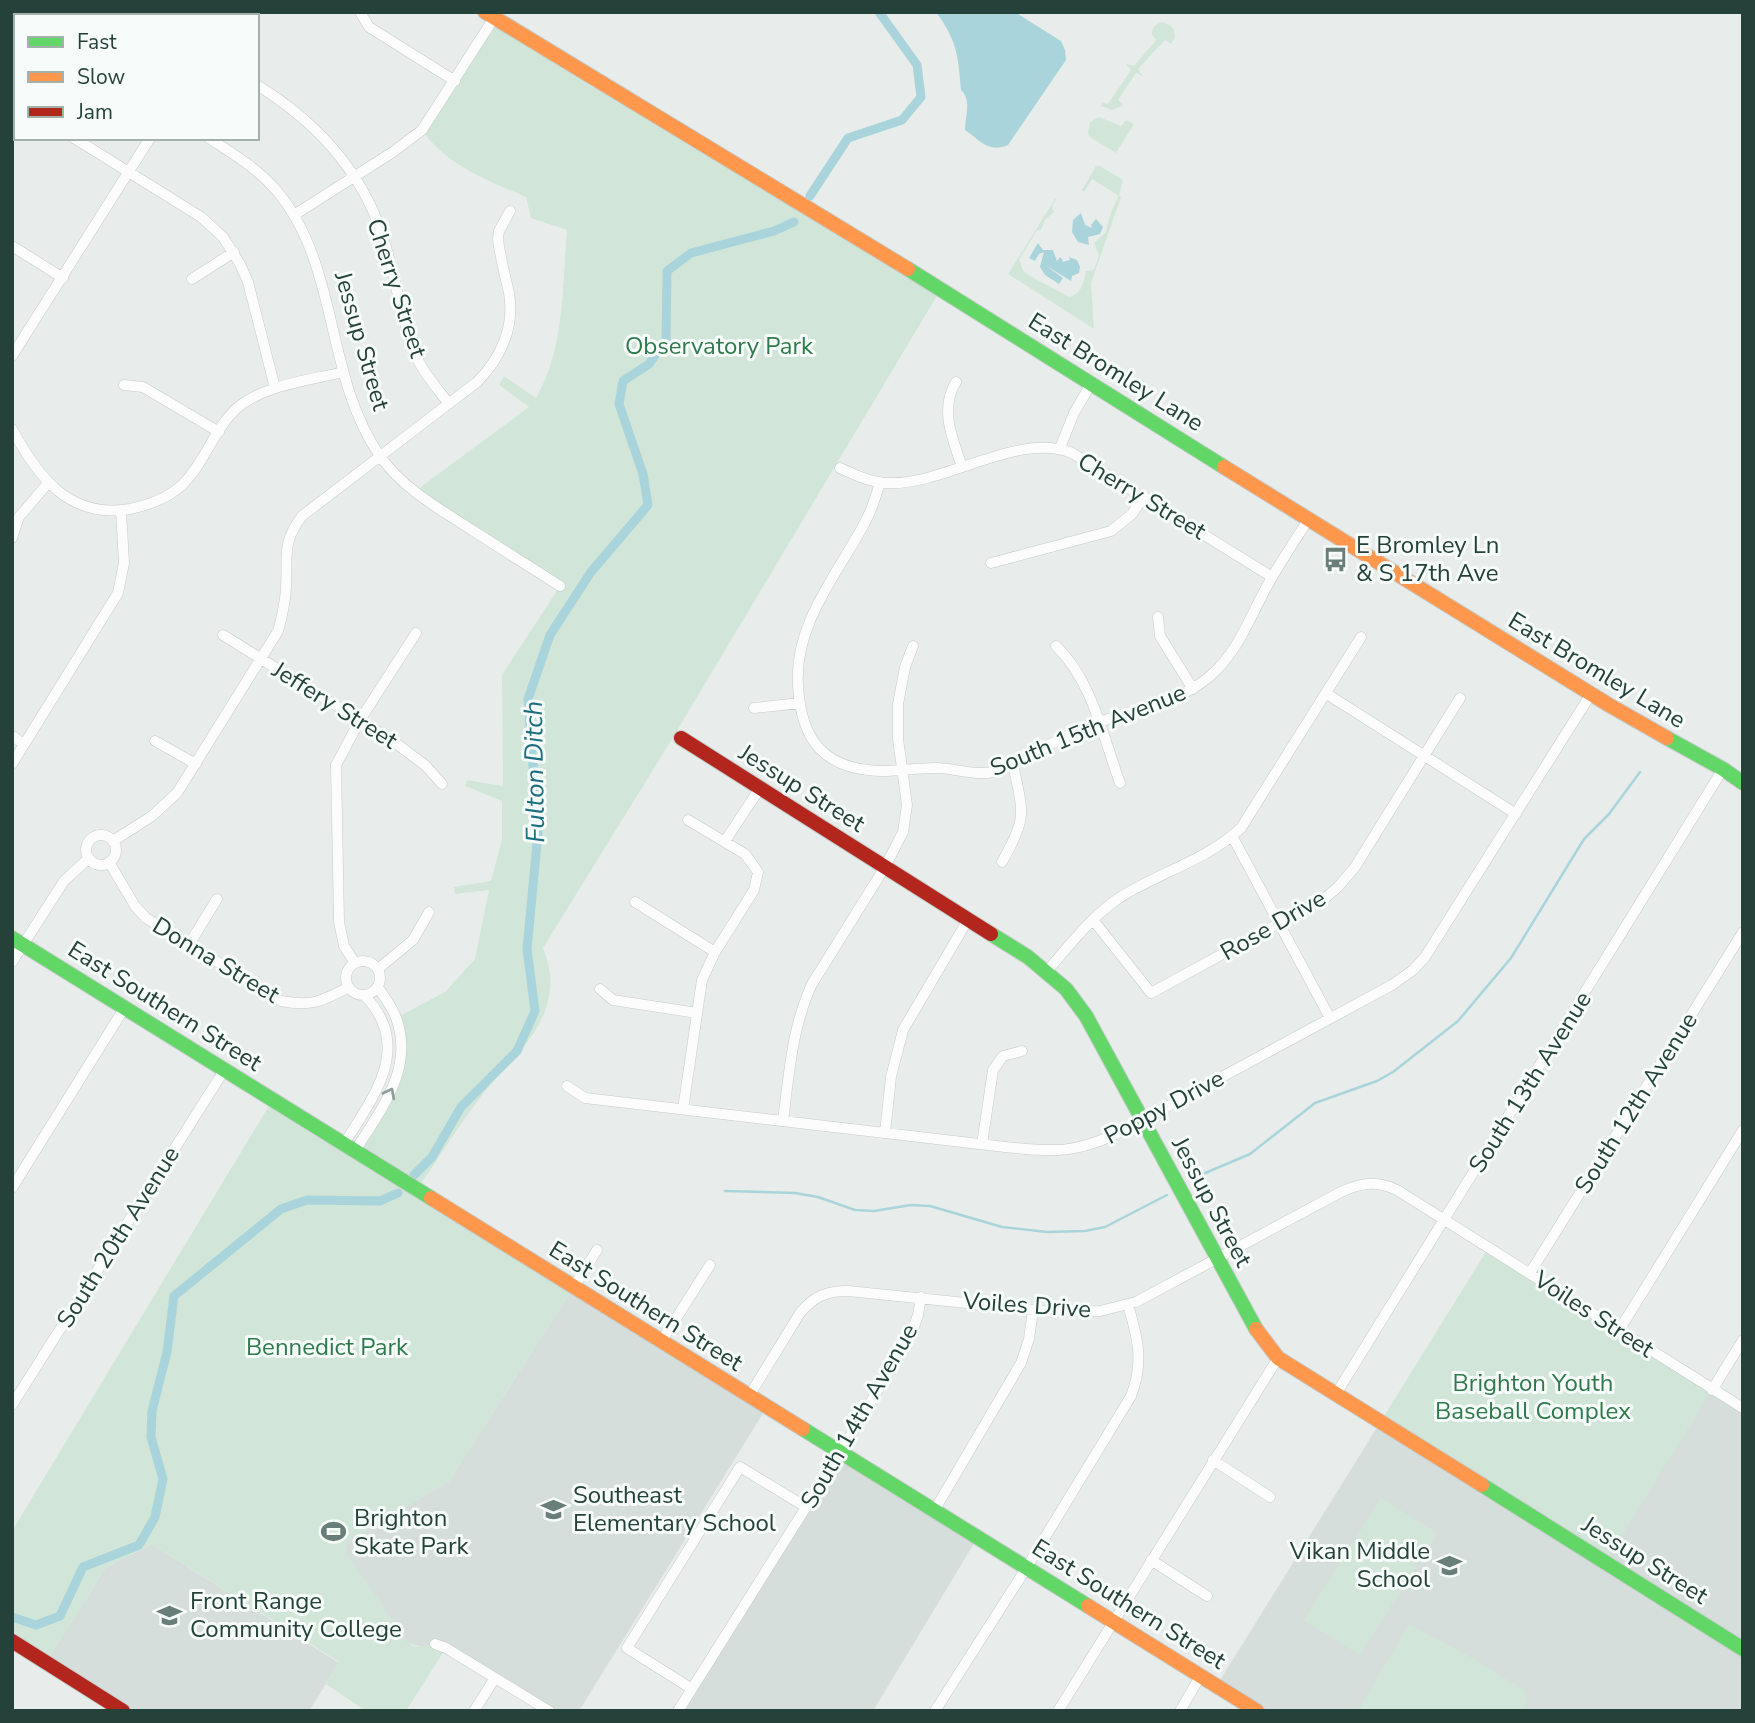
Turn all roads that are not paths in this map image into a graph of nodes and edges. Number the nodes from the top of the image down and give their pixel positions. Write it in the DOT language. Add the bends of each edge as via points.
graph roads {
  1 [pos="360,12"];
  2 [pos="489,15"];
  3 [pos="454,81"];
  4 [pos="259,86"];
  5 [pos="77,140"];
  6 [pos="149,140"];
  7 [pos="212,140"];
  8 [pos="128,172"];
  9 [pos="354,177"];
  10 [pos="510,211"];
  11 [pos="294,215"];
  12 [pos="12,246"];
  13 [pos="234,253"];
  14 [pos="63,278"];
  15 [pos="192,279"];
  16 [pos="12,356"];
  17 [pos="343,372"];
  18 [pos="956,382"];
  19 [pos="1091,384"];
  20 [pos="124,385"];
  21 [pos="275,388"];
  22 [pos="449,404"];
  23 [pos="12,429"];
  24 [pos="219,432"];
  25 [pos="1060,448"];
  26 [pos="380,456"];
  27 [pos="962,467"];
  28 [pos="840,468"];
  29 [pos="880,482"];
  30 [pos="48,483"];
  31 [pos="1144,496"];
  32 [pos="121,510"];
  33 [pos="1308,520"];
  34 [pos="12,538"];
  35 [pos="990,564"];
  36 [pos="1272,577"];
  37 [pos="560,586"];
  38 [pos="1158,617"];
  39 [pos="416,633"];
  40 [pos="223,635"];
  41 [pos="1362,637"];
  42 [pos="913,646"];
  43 [pos="1056,646"];
  44 [pos="261,658"];
  45 [pos="1193,689"];
  46 [pos="1326,694"];
  47 [pos="1591,694"];
  48 [pos="1460,698"];
  49 [pos="800,703"];
  50 [pos="754,708"];
  51 [pos="360,720"];
  52 [pos="1098,722"];
  53 [pos="12,736"];
  54 [pos="681,738"];
  55 [pos="155,741"];
  56 [pos="24,744"];
  57 [pos="1424,755"];
  58 [pos="12,764"];
  59 [pos="196,764"];
  60 [pos="1013,764"];
  61 [pos="1723,769"];
  62 [pos="903,770"];
  63 [pos="1743,774"];
  64 [pos="1120,782"];
  65 [pos="1743,783"];
  66 [pos="442,784"];
  67 [pos="760,788"];
  68 [pos="1516,814"];
  69 [pos="688,820"];
  70 [pos="1232,836"];
  71 [pos="113,841"];
  72 [pos="725,841"];
  73 [pos="89,858"];
  74 [pos="109,862"];
  75 [pos="1002,862"];
  76 [pos="885,867"];
  77 [pos="217,899"];
  78 [pos="635,902"];
  79 [pos="429,912"];
  80 [pos="969,918"];
  81 [pos="1093,920"];
  82 [pos="1279,923"];
  83 [pos="1743,932"];
  84 [pos="18,942"];
  85 [pos="188,946"];
  86 [pos="715,952"];
  87 [pos="12,962"];
  88 [pos="355,962"];
  89 [pos="378,969"];
  90 [pos="1047,971"];
  91 [pos="349,987"];
  92 [pos="378,987"];
  93 [pos="600,989"];
  94 [pos="364,995"];
  95 [pos="125,1007"];
  96 [pos="697,1013"];
  97 [pos="1330,1018"];
  98 [pos="1022,1051"];
  99 [pos="225,1069"];
  100 [pos="567,1086"];
  101 [pos="683,1108"];
  102 [pos="1142,1119"];
  103 [pos="783,1121"];
  104 [pos="1743,1130"];
  105 [pos="885,1133"];
  106 [pos="982,1144"];
  107 [pos="349,1147"];
  108 [pos="12,1188"];
  109 [pos="1445,1220"];
  110 [pos="597,1250"];
  111 [pos="1218,1259"];
  112 [pos="710,1265"];
  113 [pos="1530,1273"];
  114 [pos="573,1287"];
  115 [pos="921,1297"];
  116 [pos="1128,1305"];
  117 [pos="1033,1310"];
  118 [pos="1618,1332"];
  119 [pos="1743,1340"];
  120 [pos="661,1342"];
  121 [pos="1278,1358"];
  122 [pos="1712,1390"];
  123 [pos="1336,1394"];
  124 [pos="749,1396"];
  125 [pos="12,1405"];
  126 [pos="1743,1408"];
  127 [pos="840,1453"];
  128 [pos="1213,1460"];
  129 [pos="1270,1497"];
  130 [pos="806,1507"];
  131 [pos="934,1511"];
  132 [pos="1151,1560"];
  133 [pos="1027,1567"];
  134 [pos="1207,1596"];
  135 [pos="1115,1621"];
  136 [pos="12,1641"];
  137 [pos="435,1644"];
  138 [pos="1743,1648"];
  139 [pos="1201,1675"];
  140 [pos="495,1678"];
  141 [pos="692,1689"];
  142 [pos="124,1711"];
  143 [pos="474,1711"];
  144 [pos="549,1711"];
  145 [pos="678,1711"];
  146 [pos="936,1711"];
  147 [pos="1058,1711"];
  148 [pos="1180,1711"];
  149 [pos="1258,1711"];
  1 -- 3 [label="street" via="369,27"];
  2 -- 3 [label="street"];
  2 -- 19 [label="street, East Bromley Lane"];
  3 -- 9 [label="street" via="422,130"];
  4 -- 9 [label="street, Cherry Street" via="301,115"];
  5 -- 8 [label="street"];
  6 -- 8 [label="street"];
  7 -- 11 [label="street, Jessup Street" via="252,167"];
  8 -- 13 [label="street" via="201,217"];
  8 -- 14 [label="street"];
  9 -- 11 [label="street"];
  9 -- 22 [label="street, Cherry Street" via="378,224 415,355"];
  10 -- 22 [label="street" via="498,239 510,303 505,341 494,364"];
  11 -- 17 [label="street, Jessup Street" via="311,248"];
  12 -- 14 [label="street"];
  13 -- 15 [label="street"];
  13 -- 21 [label="street" via="248,282"];
  14 -- 16 [label="street"];
  17 -- 21 [label="street"];
  17 -- 26 [label="street, Jessup Street" via="357,415"];
  18 -- 27 [label="street" via="948,398 947,419"];
  19 -- 25 [label="street"];
  19 -- 33 [label="street, East Bromley Lane"];
  20 -- 24 [label="street" via="143,387"];
  21 -- 24 [label="street" via="244,403"];
  22 -- 26 [label="street"];
  23 -- 30 [label="street"];
  24 -- 32 [label="street" via="191,476 173,492 155,502"];
  25 -- 27 [label="street, Cherry Street" via="1034,448"];
  25 -- 31 [label="street, Cherry Street"];
  26 -- 37 [label="street, Jessup Street" via="425,500"];
  26 -- 44 [label="street" via="311,506 293,527 285,559 283,615"];
  27 -- 29 [label="street, Cherry Street" via="916,480"];
  28 -- 29 [label="street, Cherry Street"];
  29 -- 49 [label="street, South 15th Avenue" via="866,520 808,625 799,657"];
  30 -- 32 [label="street" via="85,506"];
  30 -- 34 [label="street" via="19,517"];
  31 -- 35 [label="street" via="1132,514 1111,531"];
  31 -- 36 [label="street, Cherry Street"];
  32 -- 56 [label="street" via="124,563 118,593"];
  33 -- 36 [label="street, South 15th Avenue"];
  33 -- 47 [label="street, East Bromley Lane"];
  36 -- 45 [label="street, South 15th Avenue" via="1230,656"];
  38 -- 45 [label="street" via="1160,636"];
  39 -- 51 [label="street"];
  40 -- 44 [label="street, Jeffery Street"];
  41 -- 46 [label="street"];
  42 -- 62 [label="street" via="898,704"];
  43 -- 52 [label="street" via="1080,678"];
  44 -- 51 [label="street, Jeffery Street"];
  44 -- 59 [label="street"];
  45 -- 52 [label="street, South 15th Avenue"];
  46 -- 57 [label="street"];
  46 -- 70 [label="street" via="1246,822"];
  47 -- 61 [label="street, East Bromley Lane"];
  47 -- 68 [label="street, Poppy Drive"];
  48 -- 57 [label="street, Rose Drive"];
  49 -- 50 [label="street"];
  49 -- 62 [label="street, South 15th Avenue" via="809,737 822,752 867,769"];
  51 -- 66 [label="street, Jeffery Street" via="411,754"];
  51 -- 88 [label="street" via="336,765 335,784 339,922 344,946"];
  52 -- 60 [label="street, South 15th Avenue"];
  52 -- 64 [label="street"];
  53 -- 56 [label="street"];
  54 -- 67 [label="street, Jessup Street"];
  55 -- 59 [label="street"];
  56 -- 58 [label="street"];
  57 -- 68 [label="street"];
  57 -- 82 [label="street, Rose Drive" via="1345,880 1325,898"];
  59 -- 71 [label="street" via="164,806"];
  60 -- 62 [label="street, South 15th Avenue" via="983,773"];
  60 -- 75 [label="street" via="1023,813"];
  61 -- 63 [label="street, East Bromley Lane"];
  61 -- 65 [label="street, East Bromley Lane"];
  61 -- 109 [label="street, South 13th Avenue"];
  62 -- 76 [label="street" via="906,820"];
  67 -- 72 [label="street"];
  67 -- 76 [label="street, Jessup Street"];
  68 -- 97 [label="street, Poppy Drive" via="1425,957 1401,980"];
  69 -- 72 [label="street"];
  70 -- 81 [label="street" via="1126,894"];
  70 -- 82 [label="street"];
  71 -- 73 [label="street" via="103,835 93,837 87,845"];
  71 -- 74 [label="street" via="116,852"];
  72 -- 86 [label="street" via="762,869"];
  73 -- 74 [label="street" via="99,864"];
  73 -- 84 [label="street" via="64,881"];
  74 -- 85 [label="street, Donna Street" via="146,918"];
  76 -- 80 [label="street, Jessup Street"];
  76 -- 103 [label="street" via="804,1001"];
  77 -- 85 [label="street"];
  78 -- 86 [label="street"];
  79 -- 89 [label="street" via="413,940"];
  80 -- 90 [label="street, Jessup Street"];
  80 -- 105 [label="street" via="902,1030"];
  81 -- 82 [label="street, Rose Drive" via="1151,993"];
  81 -- 90 [label="street"];
  82 -- 97 [label="street"];
  83 -- 113 [label="street, South 12th Avenue"];
  84 -- 87 [label="street"];
  84 -- 95 [label="street, East Southern Street"];
  85 -- 91 [label="street, Donna Street" via="281,1001 303,1005"];
  86 -- 96 [label="street" via="702,980"];
  88 -- 89 [label="street" via="366,961"];
  88 -- 91 [label="street" via="348,971"];
  89 -- 92 [label="street"];
  90 -- 102 [label="street, Jessup Street" via="1086,1016"];
  91 -- 94 [label="street"];
  92 -- 94 [label="street"];
  107 -- 92 [label="street, one-way" via="390,1095 401,1062 400,1032"];
  93 -- 96 [label="street" via="613,1000"];
  94 -- 107 [label="street" via="382,1021 388,1053 379,1088"];
  95 -- 99 [label="street, East Southern Street"];
  95 -- 108 [label="street"];
  96 -- 101 [label="street"];
  97 -- 102 [label="street, Poppy Drive"];
  98 -- 106 [label="street" via="1003,1056 993,1070"];
  99 -- 107 [label="street, East Southern Street"];
  99 -- 125 [label="street, South 20th Avenue"];
  100 -- 101 [label="street, Poppy Drive" via="585,1098"];
  101 -- 103 [label="street, Poppy Drive"];
  102 -- 106 [label="street, Poppy Drive" via="1102,1141 1065,1151"];
  102 -- 111 [label="street, Jessup Street"];
  103 -- 105 [label="street, Poppy Drive"];
  104 -- 118 [label="street"];
  105 -- 106 [label="street, Poppy Drive"];
  107 -- 114 [label="street, East Southern Street"];
  109 -- 111 [label="street, Voiles Drive" via="1391,1187 1358,1185"];
  109 -- 113 [label="street, Voiles Street"];
  109 -- 123 [label="street, South 13th Avenue"];
  110 -- 114 [label="street"];
  111 -- 116 [label="street, Voiles Drive"];
  111 -- 121 [label="street, Jessup Street" via="1261,1338"];
  112 -- 120 [label="street"];
  113 -- 118 [label="street, Voiles Street"];
  114 -- 120 [label="street, East Southern Street"];
  115 -- 117 [label="street, Voiles Drive"];
  115 -- 124 [label="street, Voiles Drive" via="838,1291 816,1297 800,1313"];
  115 -- 127 [label="street, South 14th Avenue" via="911,1335"];
  116 -- 117 [label="street, Voiles Drive" via="1080,1313"];
  116 -- 133 [label="street" via="1140,1351 1136,1385"];
  117 -- 131 [label="street" via="1021,1363"];
  118 -- 122 [label="street, Voiles Street"];
  119 -- 122 [label="street"];
  120 -- 124 [label="street, East Southern Street"];
  121 -- 123 [label="street, Jessup Street"];
  121 -- 128 [label="street"];
  122 -- 126 [label="street, Voiles Street"];
  123 -- 138 [label="street, Jessup Street"];
  124 -- 127 [label="street, East Southern Street"];
  127 -- 130 [label="street, South 14th Avenue"];
  127 -- 131 [label="street, East Southern Street"];
  128 -- 129 [label="street"];
  128 -- 132 [label="street"];
  130 -- 141 [label="street, South 14th Avenue"];
  130 -- 141 [label="street" via="740,1467 626,1648"];
  131 -- 133 [label="street, East Southern Street"];
  132 -- 134 [label="street"];
  132 -- 135 [label="street"];
  133 -- 135 [label="street, East Southern Street"];
  133 -- 146 [label="street"];
  135 -- 139 [label="street, East Southern Street"];
  135 -- 147 [label="street"];
  136 -- 142 [label="street"];
  137 -- 140 [label="street"];
  139 -- 148 [label="street"];
  139 -- 149 [label="street, East Southern Street"];
  140 -- 143 [label="street"];
  140 -- 144 [label="street"];
  141 -- 145 [label="street, South 14th Avenue"];
}
